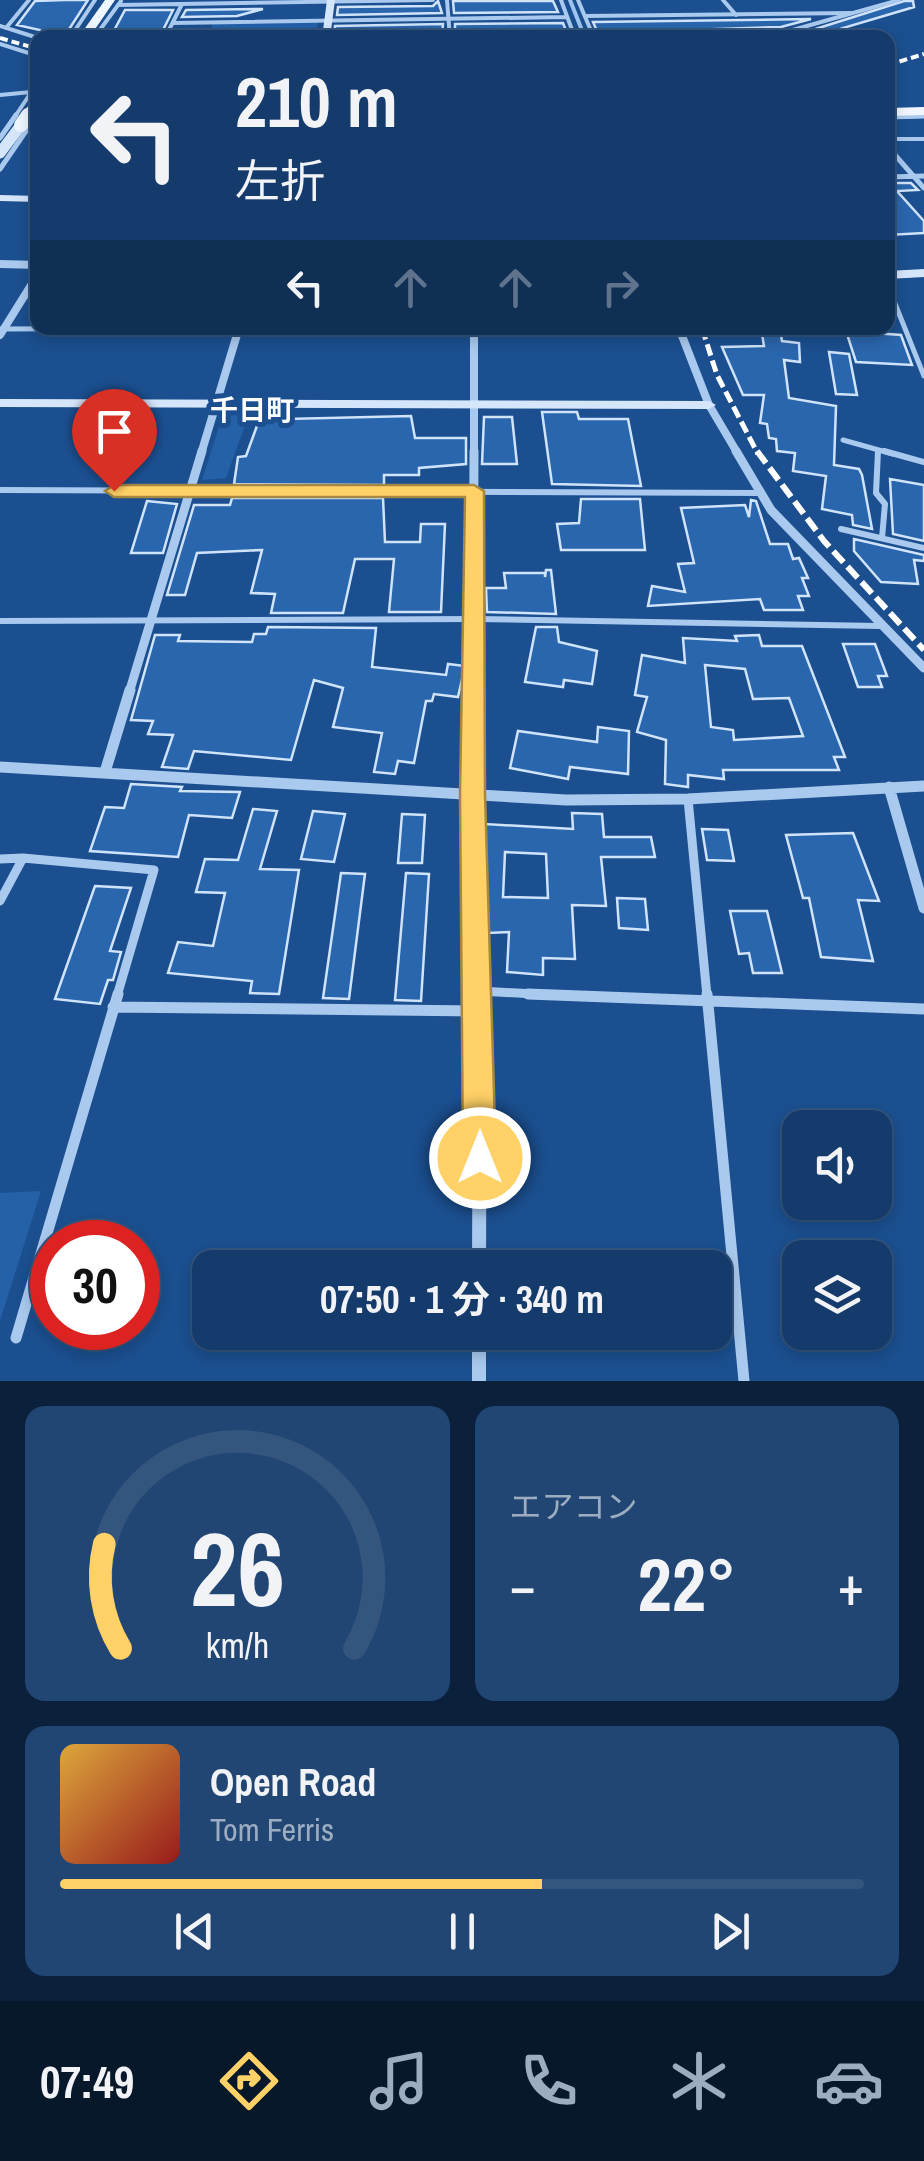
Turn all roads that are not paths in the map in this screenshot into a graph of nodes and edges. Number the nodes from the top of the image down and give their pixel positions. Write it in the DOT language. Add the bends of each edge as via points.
graph roads {
  1 [pos="29,0"];
  2 [pos="94,0"];
  3 [pos="421,0"];
  4 [pos="433,0"];
  5 [pos="446,0"];
  6 [pos="560,0"];
  7 [pos="578,0"];
  8 [pos="724,0"];
  9 [pos="899,0"];
  10 [pos="331,1"];
  11 [pos="117,2"];
  12 [pos="182,4"];
  13 [pos="851,13"];
  14 [pos="736,15"];
  15 [pos="585,16"];
  16 [pos="568,18"];
  17 [pos="448,19"];
  18 [pos="328,21"];
  19 [pos="206,22"];
  20 [pos="172,23"];
  21 [pos="3,27"];
  22 [pos="75,30"];
  23 [pos="91,30"];
  24 [pos="99,30"];
  25 [pos="169,30"];
  26 [pos="203,30"];
  27 [pos="327,30"];
  28 [pos="449,30"];
  29 [pos="572,30"];
  30 [pos="591,30"];
  31 [pos="799,30"];
  32 [pos="30,35"];
  33 [pos="0,44"];
  34 [pos="30,53"];
  35 [pos="0,95"];
  36 [pos="30,97"];
  37 [pos="924,113"];
  38 [pos="895,115"];
  39 [pos="2,124"];
  40 [pos="30,125"];
  41 [pos="0,138"];
  42 [pos="924,138"];
  43 [pos="895,139"];
  44 [pos="0,153"];
  45 [pos="895,156"];
  46 [pos="0,169"];
  47 [pos="924,176"];
  48 [pos="895,177"];
  49 [pos="912,177"];
  50 [pos="924,188"];
  51 [pos="0,198"];
  52 [pos="30,199"];
  53 [pos="0,264"];
  54 [pos="30,265"];
  55 [pos="924,273"];
  56 [pos="895,275"];
  57 [pos="30,286"];
  58 [pos="895,304"];
  59 [pos="1,331"];
  60 [pos="30,331"];
  61 [pos="236,335"];
  62 [pos="474,335"];
  63 [pos="681,335"];
  64 [pos="924,376"];
  65 [pos="0,404"];
  66 [pos="217,404"];
  67 [pos="710,405"];
  68 [pos="472,406"];
  69 [pos="843,440"];
  70 [pos="878,451"];
  71 [pos="924,462"];
  72 [pos="0,490"];
  73 [pos="190,491"];
  74 [pos="474,491"];
  75 [pos="761,493"];
  76 [pos="841,528"];
  77 [pos="882,538"];
  78 [pos="924,548"];
  79 [pos="476,620"];
  80 [pos="0,621"];
  81 [pos="150,623"];
  82 [pos="880,626"];
  83 [pos="924,668"];
  84 [pos="0,767"];
  85 [pos="105,772"];
  86 [pos="924,786"];
  87 [pos="889,787"];
  88 [pos="472,794"];
  89 [pos="688,799"];
  90 [pos="22,858"];
  91 [pos="0,859"];
  92 [pos="0,901"];
  93 [pos="924,908"];
  94 [pos="480,990"];
  95 [pos="707,1004"];
  96 [pos="113,1006"];
  97 [pos="924,1008"];
  98 [pos="480,1011"];
  99 [pos="479,1250"];
  100 [pos="16,1338"];
  101 [pos="479,1350"];
  102 [pos="479,1381"];
  103 [pos="744,1381"];
  1 -- 21 [label="street"];
  2 -- 22 [label="street"];
  3 -- 4 [label="street"];
  3 -- 10 [label="street"];
  5 -- 17 [label="lane"];
  6 -- 16 [label="street"];
  7 -- 15 [label="street"];
  8 -- 14 [label="street"];
  9 -- 13 [label="street"];
  10 -- 12 [label="street"];
  10 -- 18 [label="street"];
  11 -- 12 [label="street"];
  11 -- 23 [label="main road"];
  11 -- 24 [label="street"];
  12 -- 20 [label="street"];
  13 -- 14 [label="lane"];
  13 -- 31 [label="street"];
  14 -- 15 [label="lane"];
  15 -- 30 [label="street"];
  16 -- 17 [label="street"];
  16 -- 29 [label="street"];
  17 -- 18 [label="street"];
  17 -- 28 [label="lane"];
  18 -- 19 [label="street"];
  18 -- 27 [label="street"];
  19 -- 20 [label="street"];
  19 -- 26 [label="street"];
  20 -- 25 [label="street"];
  21 -- 32 [label="street"];
  33 -- 34 [label="street"];
  35 -- 36 [label="street"];
  37 -- 38 [label="main road"];
  39 -- 40 [label="street"];
  39 -- 41 [label="street"];
  40 -- 44 [label="street, bridge"];
  40 -- 46 [label="street"];
  42 -- 43 [label="lane"];
  45 -- 49 [label="street"];
  47 -- 49 [label="street"];
  48 -- 49 [label="street"];
  49 -- 50 [label="street"];
  51 -- 52 [label="street"];
  53 -- 54 [label="street"];
  55 -- 56 [label="street"];
  57 -- 59 [label="street"];
  58 -- 64 [label="lane"];
  59 -- 60 [label="lane"];
  61 -- 66 [label="street"];
  62 -- 68 [label="street"];
  63 -- 67 [label="street"];
  65 -- 66 [label="street"];
  66 -- 68 [label="street"];
  66 -- 73 [label="street"];
  67 -- 68 [label="street"];
  67 -- 75 [label="street"];
  68 -- 74 [label="street"];
  69 -- 70 [label="lane"];
  70 -- 71 [label="lane"];
  70 -- 77 [label="lane"];
  72 -- 73 [label="lane"];
  73 -- 74 [label="lane"];
  73 -- 81 [label="street"];
  74 -- 75 [label="lane"];
  74 -- 79 [label="street"];
  75 -- 82 [label="street"];
  76 -- 77 [label="lane"];
  77 -- 78 [label="lane"];
  79 -- 81 [label="lane"];
  79 -- 82 [label="lane"];
  79 -- 88 [label="street"];
  80 -- 81 [label="lane"];
  81 -- 85 [label="street"];
  82 -- 83 [label="street"];
  84 -- 85 [label="street"];
  85 -- 88 [label="street"];
  86 -- 87 [label="street"];
  87 -- 89 [label="street"];
  87 -- 93 [label="street"];
  88 -- 89 [label="street"];
  88 -- 94 [label="street"];
  89 -- 95 [label="lane"];
  90 -- 91 [label="lane"];
  90 -- 92 [label="lane"];
  90 -- 96 [label="lane" via="154,870"];
  94 -- 95 [label="lane"];
  94 -- 98 [label="street"];
  95 -- 97 [label="lane"];
  95 -- 103 [label="lane"];
  96 -- 98 [label="lane"];
  96 -- 100 [label="lane"];
  98 -- 99 [label="street"];
  101 -- 102 [label="street"];
}
